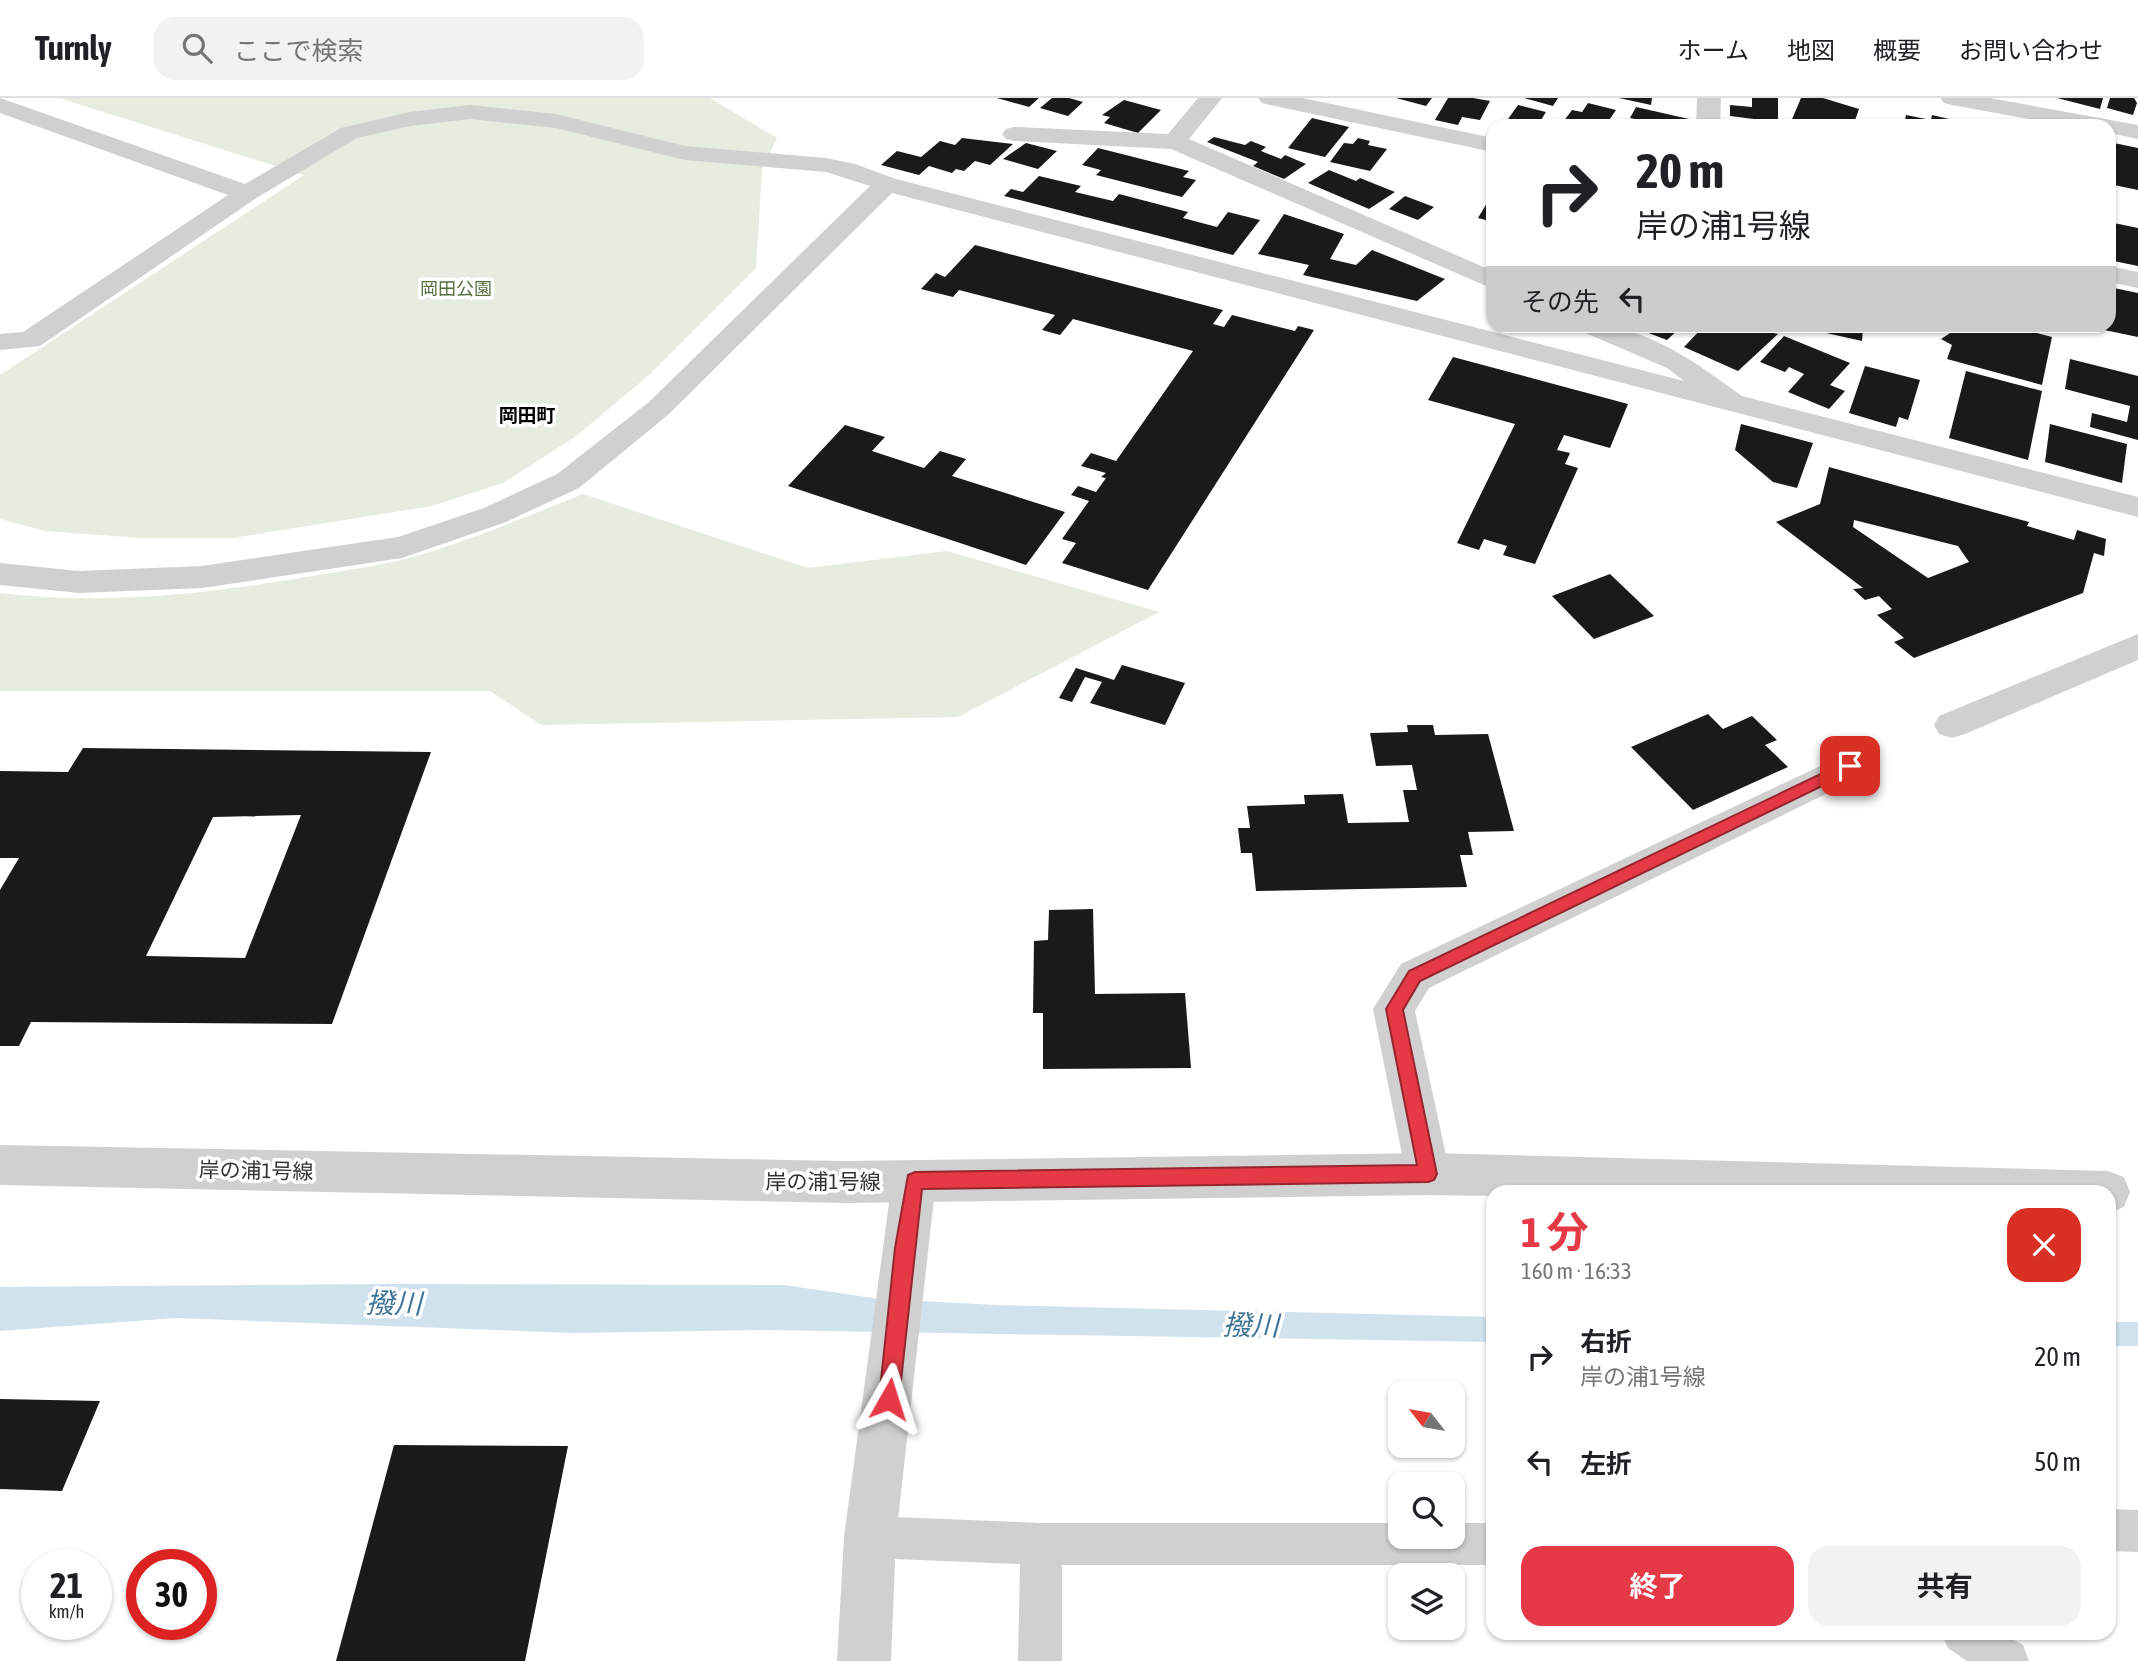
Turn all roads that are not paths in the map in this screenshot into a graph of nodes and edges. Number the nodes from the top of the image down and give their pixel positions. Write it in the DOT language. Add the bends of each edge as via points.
graph roads {
  1 [pos="1210,98"];
  2 [pos="1270,98"];
  3 [pos="1709,98"];
  4 [pos="1952,98"];
  5 [pos="0,105"];
  6 [pos="1708,119"];
  7 [pos="2068,119"];
  8 [pos="2116,128"];
  9 [pos="2138,132"];
  10 [pos="1014,134"];
  11 [pos="1175,142"];
  12 [pos="1486,144"];
  13 [pos="887,184"];
  14 [pos="249,192"];
  15 [pos="2116,275"];
  16 [pos="1486,278"];
  17 [pos="2138,280"];
  18 [pos="1609,333"];
  19 [pos="0,342"];
  20 [pos="1732,402"];
  21 [pos="2138,507"];
  22 [pos="0,574"];
  23 [pos="2138,646"];
  24 [pos="1952,724"];
  25 [pos="1850,766"];
  26 [pos="0,1165"];
  27 [pos="1428,1174"];
  28 [pos="915,1181"];
  29 [pos="1844,1185"];
  30 [pos="2116,1192"];
  31 [pos="2138,1193"];
  32 [pos="2116,1530"];
  33 [pos="2138,1531"];
  34 [pos="870,1537"];
  35 [pos="1041,1544"];
  36 [pos="1486,1544"];
  37 [pos="1974,1640"];
  38 [pos="864,1661"];
  39 [pos="1040,1661"];
  40 [pos="2007,1661"];
  1 -- 11 [label="street"];
  2 -- 12 [label="street"];
  3 -- 6 [label="street"];
  4 -- 7 [label="street"];
  5 -- 14 [label="street"];
  8 -- 9 [label="street"];
  10 -- 11 [label="street"];
  11 -- 16 [label="street"];
  13 -- 14 [label="street" via="826,165 685,153 556,121 470,113 410,119 349,133"];
  13 -- 20 [label="street"];
  13 -- 22 [label="street" via="659,408 568,481 495,515 402,547 202,577 79,582"];
  14 -- 19 [label="street" via="30,340"];
  15 -- 17 [label="street"];
  18 -- 20 [label="street" via="1677,362"];
  20 -- 21 [label="street"];
  23 -- 24 [label="street"];
  25 -- 27 [label="street" via="1415,976 1394,1009"];
  26 -- 28 [label="street, 岸の浦1号線"];
  27 -- 28 [label="street, 岸の浦1号線"];
  27 -- 29 [label="street, 岸の浦1号線"];
  28 -- 34 [label="street"];
  30 -- 31 [label="street, 岸の浦1号線"];
  32 -- 33 [label="lane"];
  34 -- 35 [label="lane"];
  34 -- 38 [label="street"];
  35 -- 36 [label="lane"];
  35 -- 39 [label="lane"];
  37 -- 40 [label="lane"];
}
